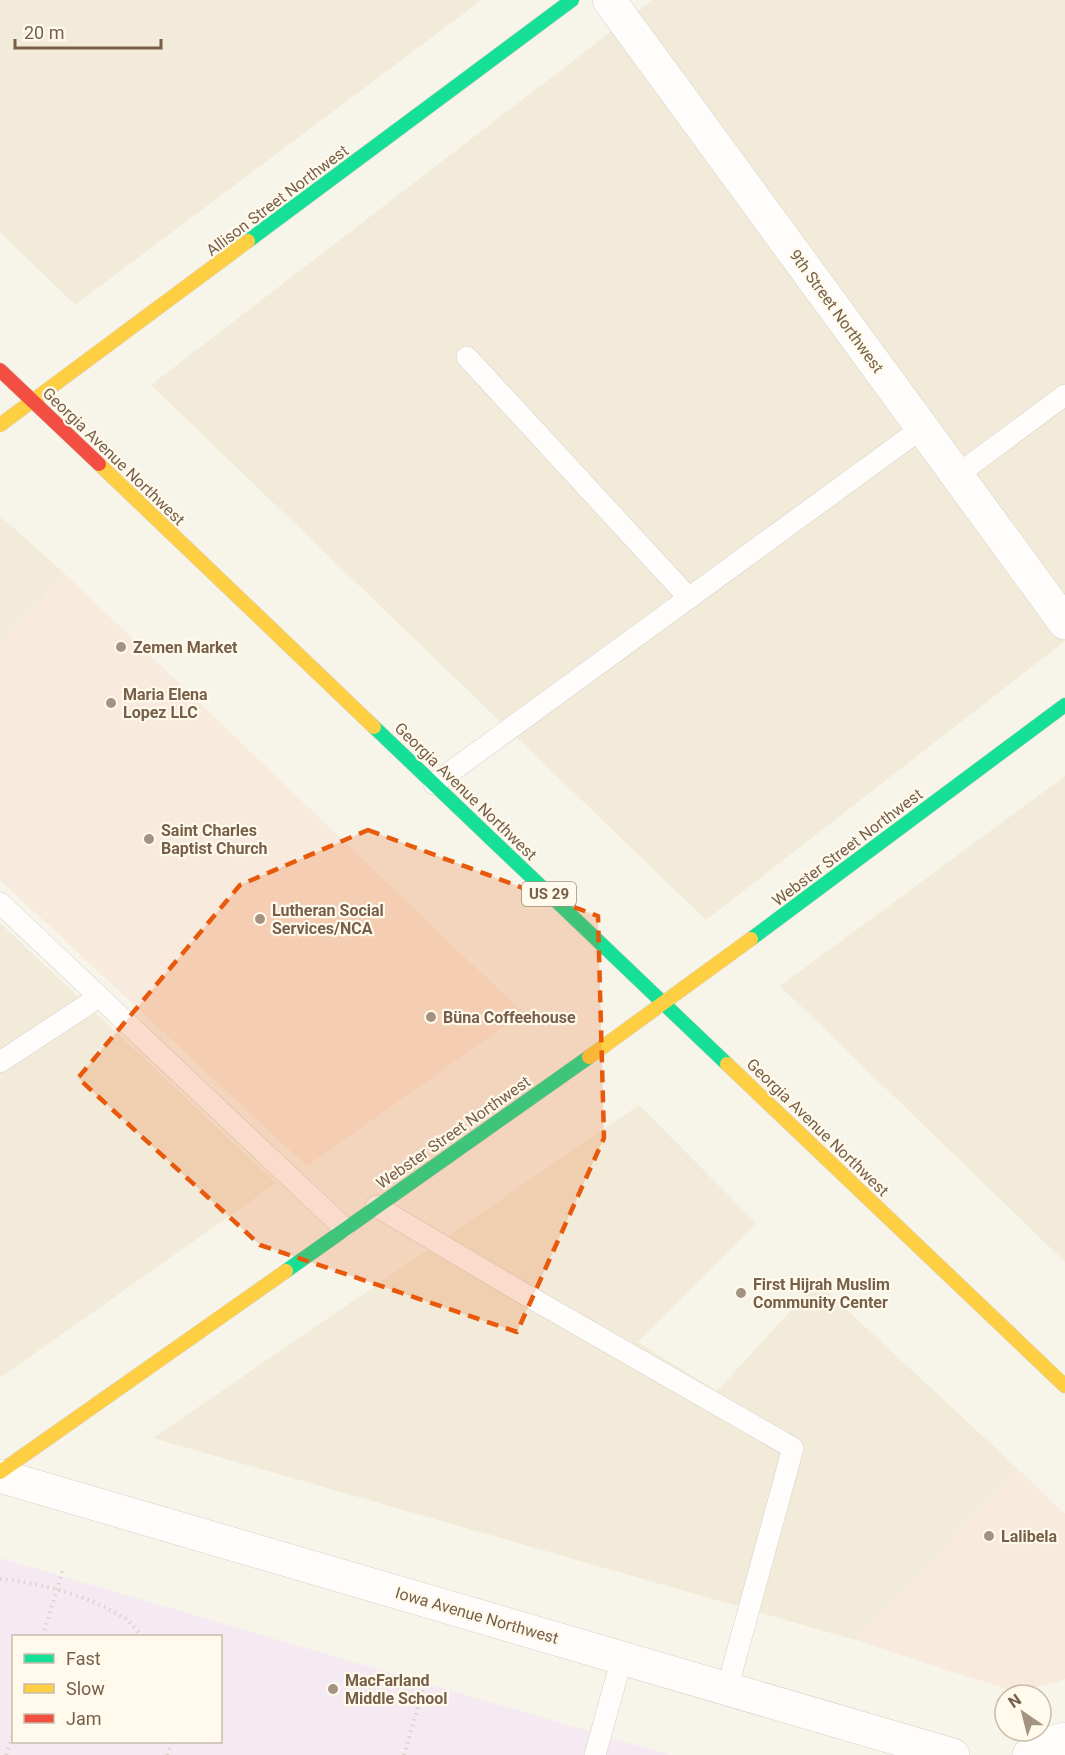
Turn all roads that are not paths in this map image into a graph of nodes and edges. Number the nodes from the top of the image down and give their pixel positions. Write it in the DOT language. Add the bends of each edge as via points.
graph roads {
  1 [pos="572,0"];
  2 [pos="609,0"];
  3 [pos="467,357"];
  4 [pos="0,370"];
  5 [pos="1065,395"];
  6 [pos="33,402"];
  7 [pos="0,425"];
  8 [pos="922,428"];
  9 [pos="957,475"];
  10 [pos="689,598"];
  11 [pos="1065,623"];
  12 [pos="1065,705"];
  13 [pos="434,784"];
  14 [pos="0,903"];
  15 [pos="99,997"];
  16 [pos="664,1004"];
  17 [pos="0,1062"];
  18 [pos="376,1206"];
  19 [pos="344,1228"];
  20 [pos="1065,1386"];
  21 [pos="0,1474"];
  22 [pos="622,1658"];
  23 [pos="727,1689"];
  24 [pos="1065,1740"];
  25 [pos="595,1755"];
  26 [pos="953,1755"];
  27 [pos="1029,1755"];
  1 -- 6 [label="main road, Allison Street Northwest"];
  2 -- 8 [label="street, 9th Street Northwest"];
  3 -- 10 [label="lane"];
  4 -- 6 [label="main road, Georgia Avenue Northwest / US 29"];
  5 -- 9 [label="lane"];
  6 -- 7 [label="main road, Allison Street Northwest"];
  6 -- 13 [label="main road, Georgia Avenue Northwest / US 29"];
  8 -- 9 [label="street, 9th Street Northwest"];
  8 -- 10 [label="lane"];
  9 -- 11 [label="street, 9th Street Northwest"];
  10 -- 13 [label="lane"];
  12 -- 16 [label="main road, Webster Street Northwest"];
  13 -- 16 [label="main road, Georgia Avenue Northwest / US 29"];
  14 -- 15 [label="lane"];
  15 -- 17 [label="lane"];
  15 -- 19 [label="lane"];
  16 -- 18 [label="main road, Webster Street Northwest"];
  16 -- 20 [label="main road, Georgia Avenue Northwest / US 29"];
  18 -- 19 [label="main road, Webster Street Northwest"];
  18 -- 23 [label="lane" via="793,1448"];
  19 -- 21 [label="main road, Webster Street Northwest"];
  21 -- 22 [label="street, Iowa Avenue Northwest"];
  22 -- 23 [label="street, Iowa Avenue Northwest"];
  22 -- 25 [label="lane"];
  23 -- 26 [label="street, Iowa Avenue Northwest"];
  24 -- 27 [label="street" via="1040,1746"];
}
